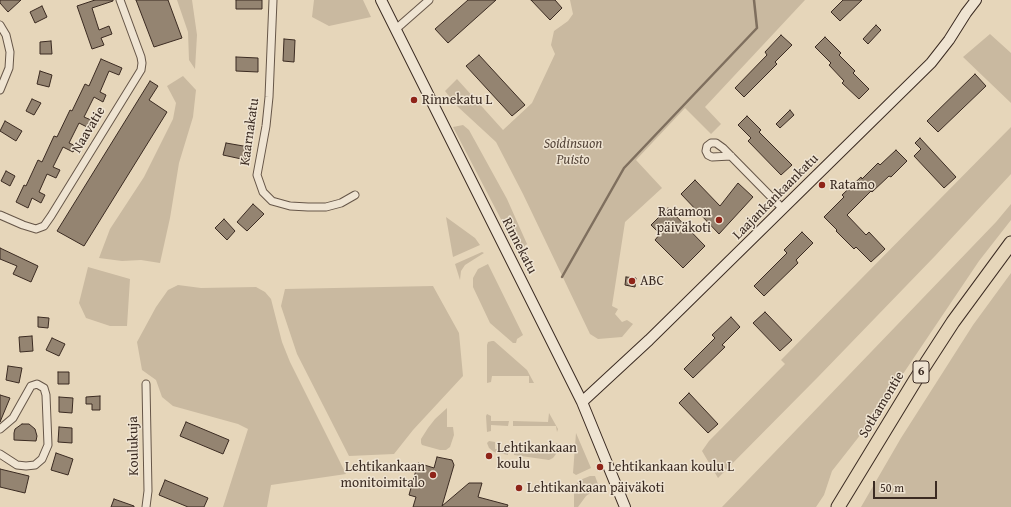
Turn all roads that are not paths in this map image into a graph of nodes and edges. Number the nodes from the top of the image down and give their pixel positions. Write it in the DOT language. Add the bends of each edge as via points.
graph roads {
  1 [pos="120,0"];
  2 [pos="273,0"];
  3 [pos="381,0"];
  4 [pos="429,0"];
  5 [pos="976,0"];
  6 [pos="0,25"];
  7 [pos="396,29"];
  8 [pos="0,90"];
  9 [pos="731,156"];
  10 [pos="355,195"];
  11 [pos="783,209"];
  12 [pos="0,215"];
  13 [pos="1011,242"];
  14 [pos="146,384"];
  15 [pos="582,402"];
  16 [pos="0,429"];
  17 [pos="0,454"];
  18 [pos="146,507"];
  19 [pos="626,507"];
  20 [pos="838,507"];
  1 -- 12 [label="street, Naavatie" via="141,57 141,70 44,226 36,229"];
  2 -- 10 [label="street, Kaarnakatu" via="268,112 257,175 263,192 272,201 308,208 341,203"];
  3 -- 7 [label="street, Rinnekatu"];
  4 -- 7 [label="street"];
  5 -- 11 [label="street, Laajankankaankatu" via="930,63"];
  6 -- 8 [label="street" via="6,35 10,52 9,68"];
  7 -- 15 [label="street, Rinnekatu"];
  9 -- 11 [label="street"];
  11 -- 15 [label="street, Laajankankaankatu"];
  13 -- 20 [label="highway, Sotkamontie / 6" via="941,341"];
  14 -- 18 [label="street, Koulukuja"];
  15 -- 19 [label="street, Rinnekatu"];
  16 -- 17 [label="street" via="13,418 31,386 37,384 44,388 48,444 42,459 35,465 17,465"];
}
